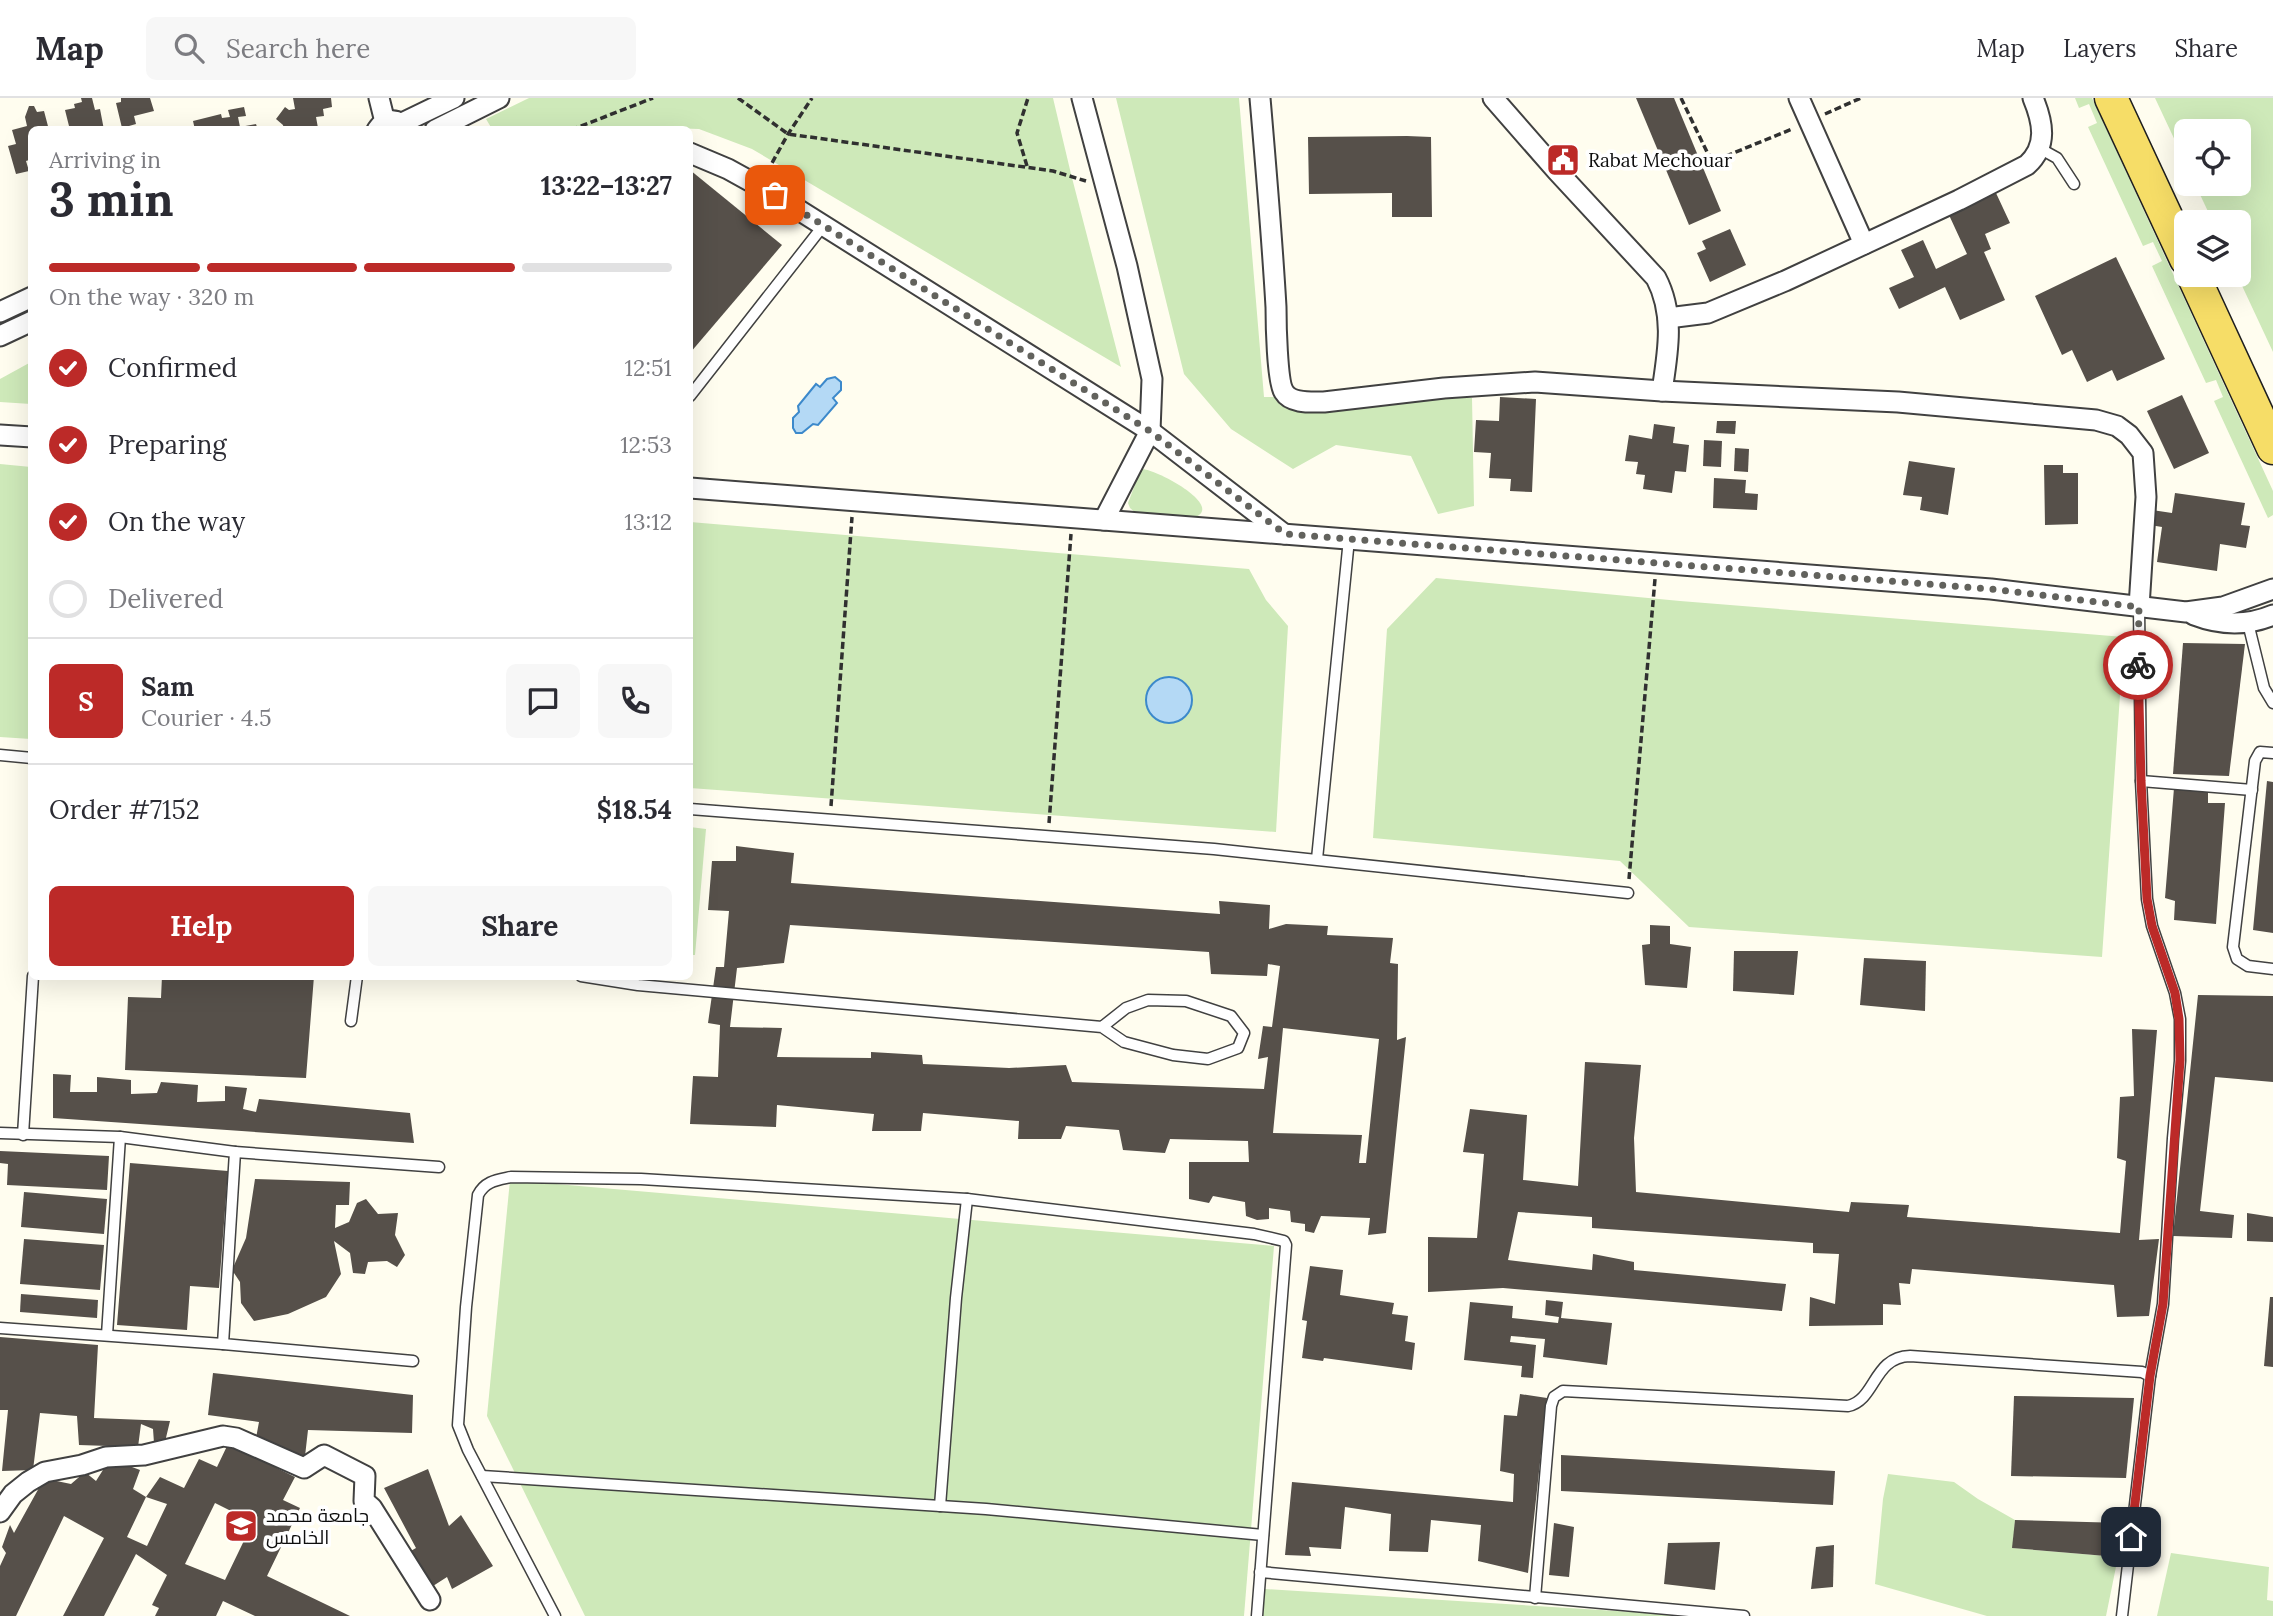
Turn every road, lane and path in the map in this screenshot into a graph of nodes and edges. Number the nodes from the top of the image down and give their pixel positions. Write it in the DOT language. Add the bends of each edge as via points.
graph roads {
  1 [pos="379,98"];
  2 [pos="454,98"];
  3 [pos="499,98"];
  4 [pos="653,98"];
  5 [pos="738,98"];
  6 [pos="812,98"];
  7 [pos="1028,98"];
  8 [pos="1082,98"];
  9 [pos="1260,98"];
  10 [pos="1493,98"];
  11 [pos="1681,98"];
  12 [pos="1799,98"];
  13 [pos="1861,98"];
  14 [pos="2032,98"];
  15 [pos="2111,98"];
  16 [pos="2132,98"];
  17 [pos="1810,121"];
  18 [pos="393,126"];
  19 [pos="443,126"];
  20 [pos="581,126"];
  21 [pos="788,134"];
  22 [pos="2039,148"];
  23 [pos="693,154"];
  24 [pos="1027,167"];
  25 [pos="1087,182"];
  26 [pos="2074,184"];
  27 [pos="759,186"];
  28 [pos="2183,210"];
  29 [pos="823,226"];
  30 [pos="2174,234"];
  31 [pos="1864,244"];
  32 [pos="2199,287"];
  33 [pos="2219,287"];
  34 [pos="28,300"];
  35 [pos="0,312"];
  36 [pos="1668,318"];
  37 [pos="28,323"];
  38 [pos="0,336"];
  39 [pos="1662,391"];
  40 [pos="693,392"];
  41 [pos="2273,404"];
  42 [pos="1150,431"];
  43 [pos="0,435"];
  44 [pos="28,437"];
  45 [pos="2273,448"];
  46 [pos="693,488"];
  47 [pos="854,501"];
  48 [pos="1072,518"];
  49 [pos="1104,520"];
  50 [pos="1285,534"];
  51 [pos="1349,539"];
  52 [pos="1656,564"];
  53 [pos="2273,589"];
  54 [pos="2139,607"];
  55 [pos="2186,612"];
  56 [pos="2273,615"];
  57 [pos="2248,623"];
  58 [pos="2273,703"];
  59 [pos="2273,753"];
  60 [pos="0,755"];
  61 [pos="28,758"];
  62 [pos="2141,781"];
  63 [pos="2252,790"];
  64 [pos="693,809"];
  65 [pos="830,819"];
  66 [pos="1049,835"];
  67 [pos="1317,859"];
  68 [pos="1628,893"];
  69 [pos="2273,969"];
  70 [pos="33,980"];
  71 [pos="356,980"];
  72 [pos="606,980"];
  73 [pos="351,1021"];
  74 [pos="1102,1027"];
  75 [pos="0,1133"];
  76 [pos="23,1135"];
  77 [pos="120,1137"];
  78 [pos="235,1152"];
  79 [pos="439,1167"];
  80 [pos="967,1199"];
  81 [pos="0,1328"];
  82 [pos="107,1335"];
  83 [pos="223,1344"];
  84 [pos="413,1361"];
  85 [pos="2150,1376"];
  86 [pos="482,1476"];
  87 [pos="940,1506"];
  88 [pos="0,1513"];
  89 [pos="1263,1535"];
  90 [pos="1260,1572"];
  91 [pos="1535,1598"];
  92 [pos="430,1600"];
  93 [pos="555,1616"];
  94 [pos="1257,1616"];
  95 [pos="1744,1616"];
  96 [pos="2122,1616"];
  1 -- 18 [label="street"];
  2 -- 18 [label="street"];
  3 -- 19 [label="street"];
  4 -- 20 [label="path"];
  5 -- 21 [label="path"];
  6 -- 21 [label="path"];
  7 -- 24 [label="path" via="1017,133"];
  8 -- 42 [label="street" via="1152,379"];
  9 -- 39 [label="street" via="1278,355 1282,391 1287,396 1324,402 1535,382"];
  10 -- 36 [label="street" via="1646,265 1663,291"];
  11 -- 17 [label="path" via="1716,162"];
  12 -- 17 [label="street"];
  13 -- 17 [label="path"];
  14 -- 22 [label="street" via="2043,133"];
  15 -- 30 [label="main road"];
  16 -- 28 [label="main road"];
  17 -- 31 [label="street"];
  21 -- 24 [label="path"];
  21 -- 27 [label="path"];
  22 -- 26 [label="lane" via="2057,158"];
  22 -- 31 [label="street" via="2035,158 2016,172"];
  23 -- 27 [label="street"];
  24 -- 25 [label="path"];
  27 -- 29 [label="street"];
  29 -- 40 [label="lane"];
  29 -- 42 [label="street"];
  31 -- 36 [label="street" via="1708,313"];
  32 -- 45 [label="main road"];
  33 -- 41 [label="main road"];
  34 -- 35 [label="street"];
  36 -- 39 [label="street" via="1670,339"];
  37 -- 38 [label="street"];
  39 -- 54 [label="street" via="1898,401 2076,417 2116,426 2143,453"];
  42 -- 49 [label="street"];
  42 -- 50 [label="street"];
  43 -- 44 [label="street"];
  46 -- 47 [label="street"];
  47 -- 48 [label="street"];
  47 -- 65 [label="path"];
  48 -- 49 [label="street"];
  48 -- 66 [label="path"];
  49 -- 50 [label="street"];
  50 -- 51 [label="street"];
  51 -- 52 [label="street"];
  51 -- 67 [label="lane"];
  52 -- 54 [label="street" via="1991,589"];
  52 -- 68 [label="path"];
  53 -- 55 [label="street" via="2223,607"];
  54 -- 55 [label="street"];
  54 -- 62 [label="lane"];
  55 -- 57 [label="street" via="2205,620"];
  56 -- 57 [label="street"];
  57 -- 58 [label="lane" via="2264,688"];
  59 -- 63 [label="lane" via="2257,756"];
  60 -- 61 [label="lane"];
  62 -- 63 [label="lane"];
  62 -- 85 [label="lane" via="2147,899 2179,1019 2180,1060 2163,1304"];
  63 -- 69 [label="lane" via="2233,947 2236,959 2248,966"];
  64 -- 65 [label="lane"];
  65 -- 66 [label="lane"];
  66 -- 67 [label="lane"];
  67 -- 68 [label="lane"];
  70 -- 76 [label="lane"];
  71 -- 73 [label="lane"];
  72 -- 74 [label="lane"];
  74 -- 74 [label="lane" via="1126,1008 1148,1000 1186,1001 1231,1016 1244,1033 1238,1048 1208,1059 1124,1042"];
  75 -- 76 [label="lane"];
  76 -- 77 [label="lane"];
  77 -- 78 [label="lane"];
  77 -- 82 [label="lane"];
  78 -- 79 [label="lane"];
  78 -- 83 [label="lane"];
  80 -- 86 [label="lane" via="641,1180 511,1177 490,1181 481,1189 476,1206 458,1425"];
  80 -- 87 [label="lane"];
  80 -- 89 [label="lane" via="1285,1241"];
  81 -- 82 [label="lane"];
  82 -- 83 [label="lane"];
  83 -- 84 [label="lane"];
  85 -- 91 [label="lane" via="1899,1356 1889,1362 1860,1400 1848,1406 1563,1391 1551,1406"];
  85 -- 96 [label="lane"];
  86 -- 87 [label="lane"];
  86 -- 93 [label="lane"];
  87 -- 89 [label="lane"];
  88 -- 92 [label="street" via="13,1494 46,1472 223,1436 304,1468 324,1455 365,1476 364,1501"];
  89 -- 90 [label="lane"];
  90 -- 91 [label="lane"];
  90 -- 94 [label="lane"];
  91 -- 95 [label="lane"];
}
